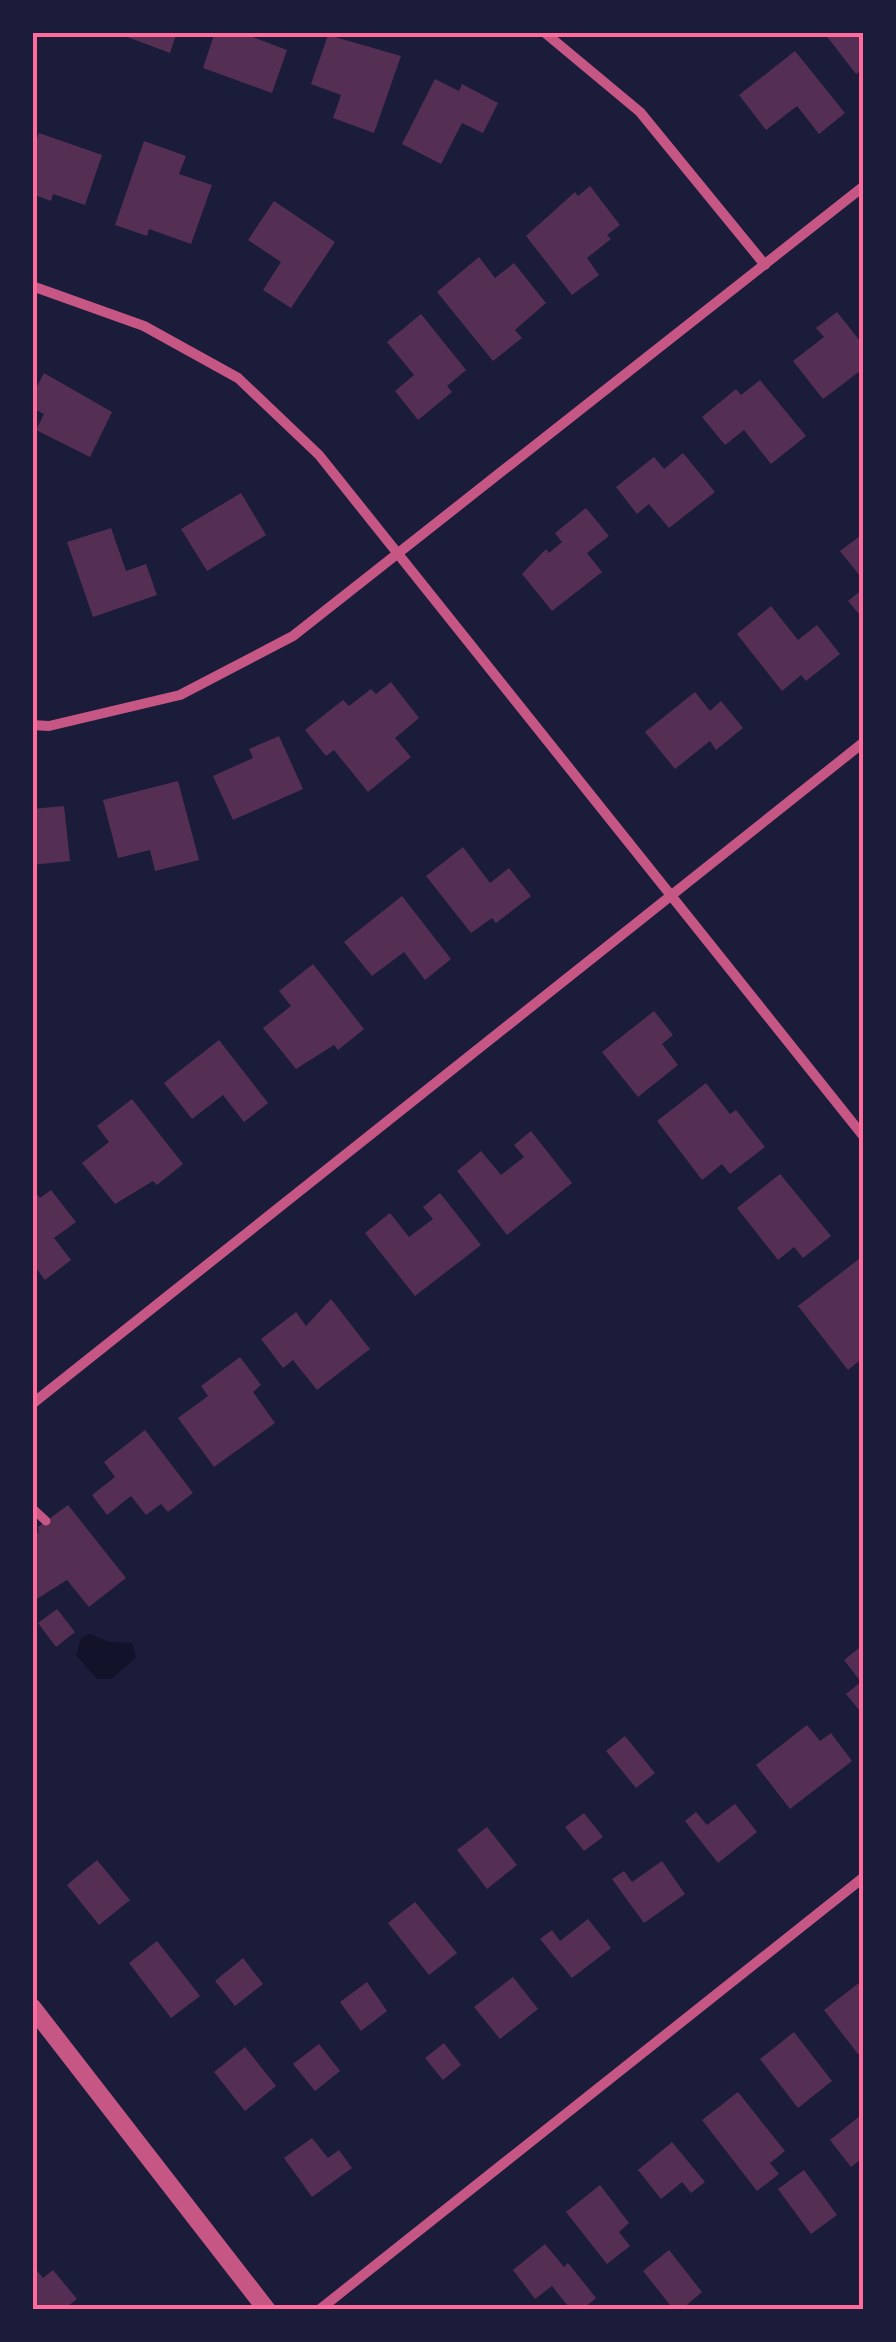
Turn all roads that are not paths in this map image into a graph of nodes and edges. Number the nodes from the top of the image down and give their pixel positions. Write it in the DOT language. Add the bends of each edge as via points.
graph roads {
  1 [pos="544,32"];
  2 [pos="864,186"];
  3 [pos="766,265"];
  4 [pos="32,286"];
  5 [pos="397,552"];
  6 [pos="32,725"];
  7 [pos="864,742"];
  8 [pos="670,896"];
  9 [pos="864,1137"];
  10 [pos="32,1404"];
  11 [pos="32,1508"];
  12 [pos="46,1521"];
  13 [pos="864,1877"];
  14 [pos="32,2007"];
  15 [pos="267,2310"];
  16 [pos="320,2310"];
  1 -- 3 [label="street" via="640,112"];
  2 -- 3 [label="street"];
  3 -- 5 [label="street"];
  4 -- 5 [label="street" via="144,326 238,378 319,456"];
  5 -- 6 [label="street" via="292,636 180,696"];
  5 -- 8 [label="street"];
  7 -- 8 [label="street"];
  8 -- 9 [label="street"];
  8 -- 10 [label="street"];
  11 -- 12 [label="street"];
  13 -- 16 [label="street"];
  14 -- 15 [label="street"];
}
